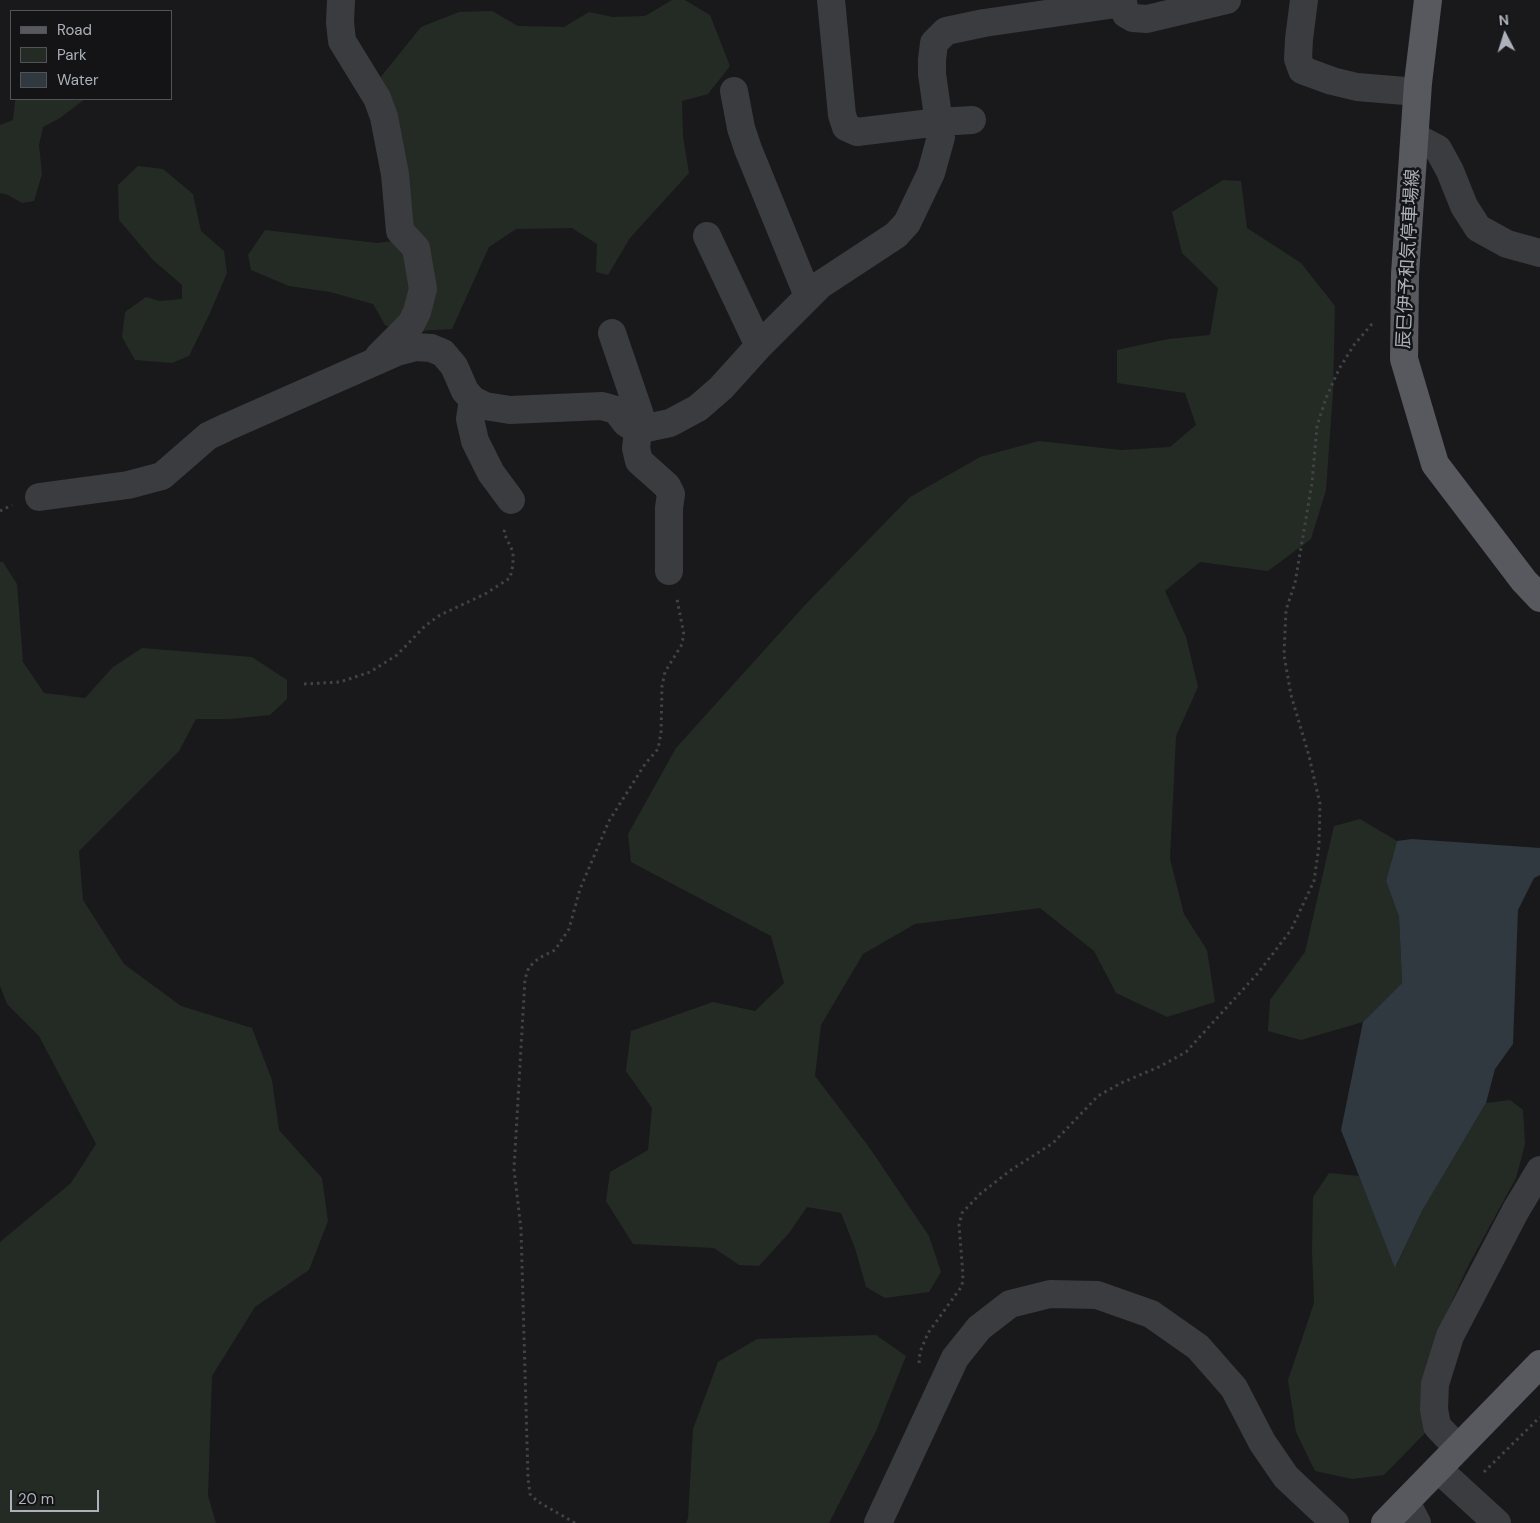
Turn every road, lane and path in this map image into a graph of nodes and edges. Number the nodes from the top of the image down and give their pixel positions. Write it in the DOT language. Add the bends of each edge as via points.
graph roads {
  1 [pos="341,0"];
  2 [pos="831,0"];
  3 [pos="1227,0"];
  4 [pos="1304,0"];
  5 [pos="1428,0"];
  6 [pos="1123,2"];
  7 [pos="734,91"];
  8 [pos="1417,92"];
  9 [pos="972,120"];
  10 [pos="939,122"];
  11 [pos="1415,136"];
  12 [pos="708,236"];
  13 [pos="1540,253"];
  14 [pos="808,296"];
  15 [pos="1404,311"];
  16 [pos="612,333"];
  17 [pos="759,346"];
  18 [pos="374,362"];
  19 [pos="473,400"];
  20 [pos="637,430"];
  21 [pos="39,497"];
  22 [pos="511,500"];
  23 [pos="670,571"];
  24 [pos="1540,598"];
  25 [pos="304,684"];
  26 [pos="1540,1170"];
  27 [pos="1540,1364"];
  28 [pos="937,1396"];
  29 [pos="1540,1417"];
  30 [pos="1458,1448"];
  31 [pos="1438,1469"];
  32 [pos="1464,1492"];
  33 [pos="1411,1513"];
  34 [pos="575,1523"];
  35 [pos="878,1523"];
  36 [pos="1335,1523"];
  37 [pos="1386,1523"];
  38 [pos="1496,1523"];
  1 -- 18 [label="street" via="342,41 377,98 384,117 395,174 400,231 416,248 423,289 411,324"];
  2 -- 10 [label="street" via="842,115 846,127 857,132"];
  3 -- 6 [label="street" via="1147,19 1126,14"];
  4 -- 8 [label="street" via="1298,39 1298,59 1302,70 1356,87"];
  5 -- 8 [label="main road, 辰巳伊予和気停車場線"];
  6 -- 10 [label="street" via="946,31 934,43 932,60"];
  7 -- 14 [label="street" via="743,135"];
  8 -- 11 [label="main road, 辰巳伊予和気停車場線"];
  9 -- 10 [label="street"];
  10 -- 14 [label="street" via="941,137 931,174 907,223 896,235 820,284"];
  11 -- 13 [label="street" via="1438,149 1464,206 1478,228 1506,244"];
  11 -- 15 [label="main road, 辰巳伊予和気停車場線"];
  12 -- 17 [label="street"];
  14 -- 17 [label="street"];
  15 -- 24 [label="main road, 辰巳伊予和気停車場線" via="1404,359 1435,464"];
  15 -- 28 [label="path" via="1371,325 1339,369 1326,398 1317,426 1312,483 1295,583 1286,610 1284,655 1291,695 1320,804 1320,846 1314,881 1291,930 1258,973 1186,1052 1098,1096 1053,1143 1011,1170 962,1213 958,1225 962,1286 928,1333 920,1352 919,1366 925,1381"];
  16 -- 20 [label="street" via="640,415"];
  17 -- 20 [label="street" via="698,408 670,423"];
  18 -- 19 [label="street" via="416,347 431,348 444,353"];
  18 -- 21 [label="street" via="208,436 162,476 128,485"];
  19 -- 20 [label="street" via="485,406 510,410 602,406 616,410"];
  19 -- 22 [label="street" via="470,419 474,441 491,473"];
  20 -- 23 [label="street" via="639,461 667,486 671,494"];
  22 -- 25 [label="path" via="504,533 513,552 510,578 486,594 440,615 397,655 370,672 340,682"];
  23 -- 34 [label="path" via="684,634 681,646 665,672 658,748 609,821 580,889 568,929 555,950 529,967 525,979 514,1169 521,1229 528,1478 530,1494 536,1501"];
  26 -- 30 [label="street" via="1450,1336 1436,1384 1434,1408 1437,1426"];
  27 -- 30 [label="main road"];
  28 -- 35 [label="street"];
  28 -- 36 [label="street" via="961,1350 979,1328 1010,1304 1050,1294 1097,1295 1151,1314 1198,1347 1234,1388 1262,1442 1286,1477"];
  29 -- 32 [label="path"];
  30 -- 31 [label="main road"];
  31 -- 32 [label="street"];
  31 -- 33 [label="main road"];
  32 -- 38 [label="street"];
  33 -- 37 [label="main road"];
}
